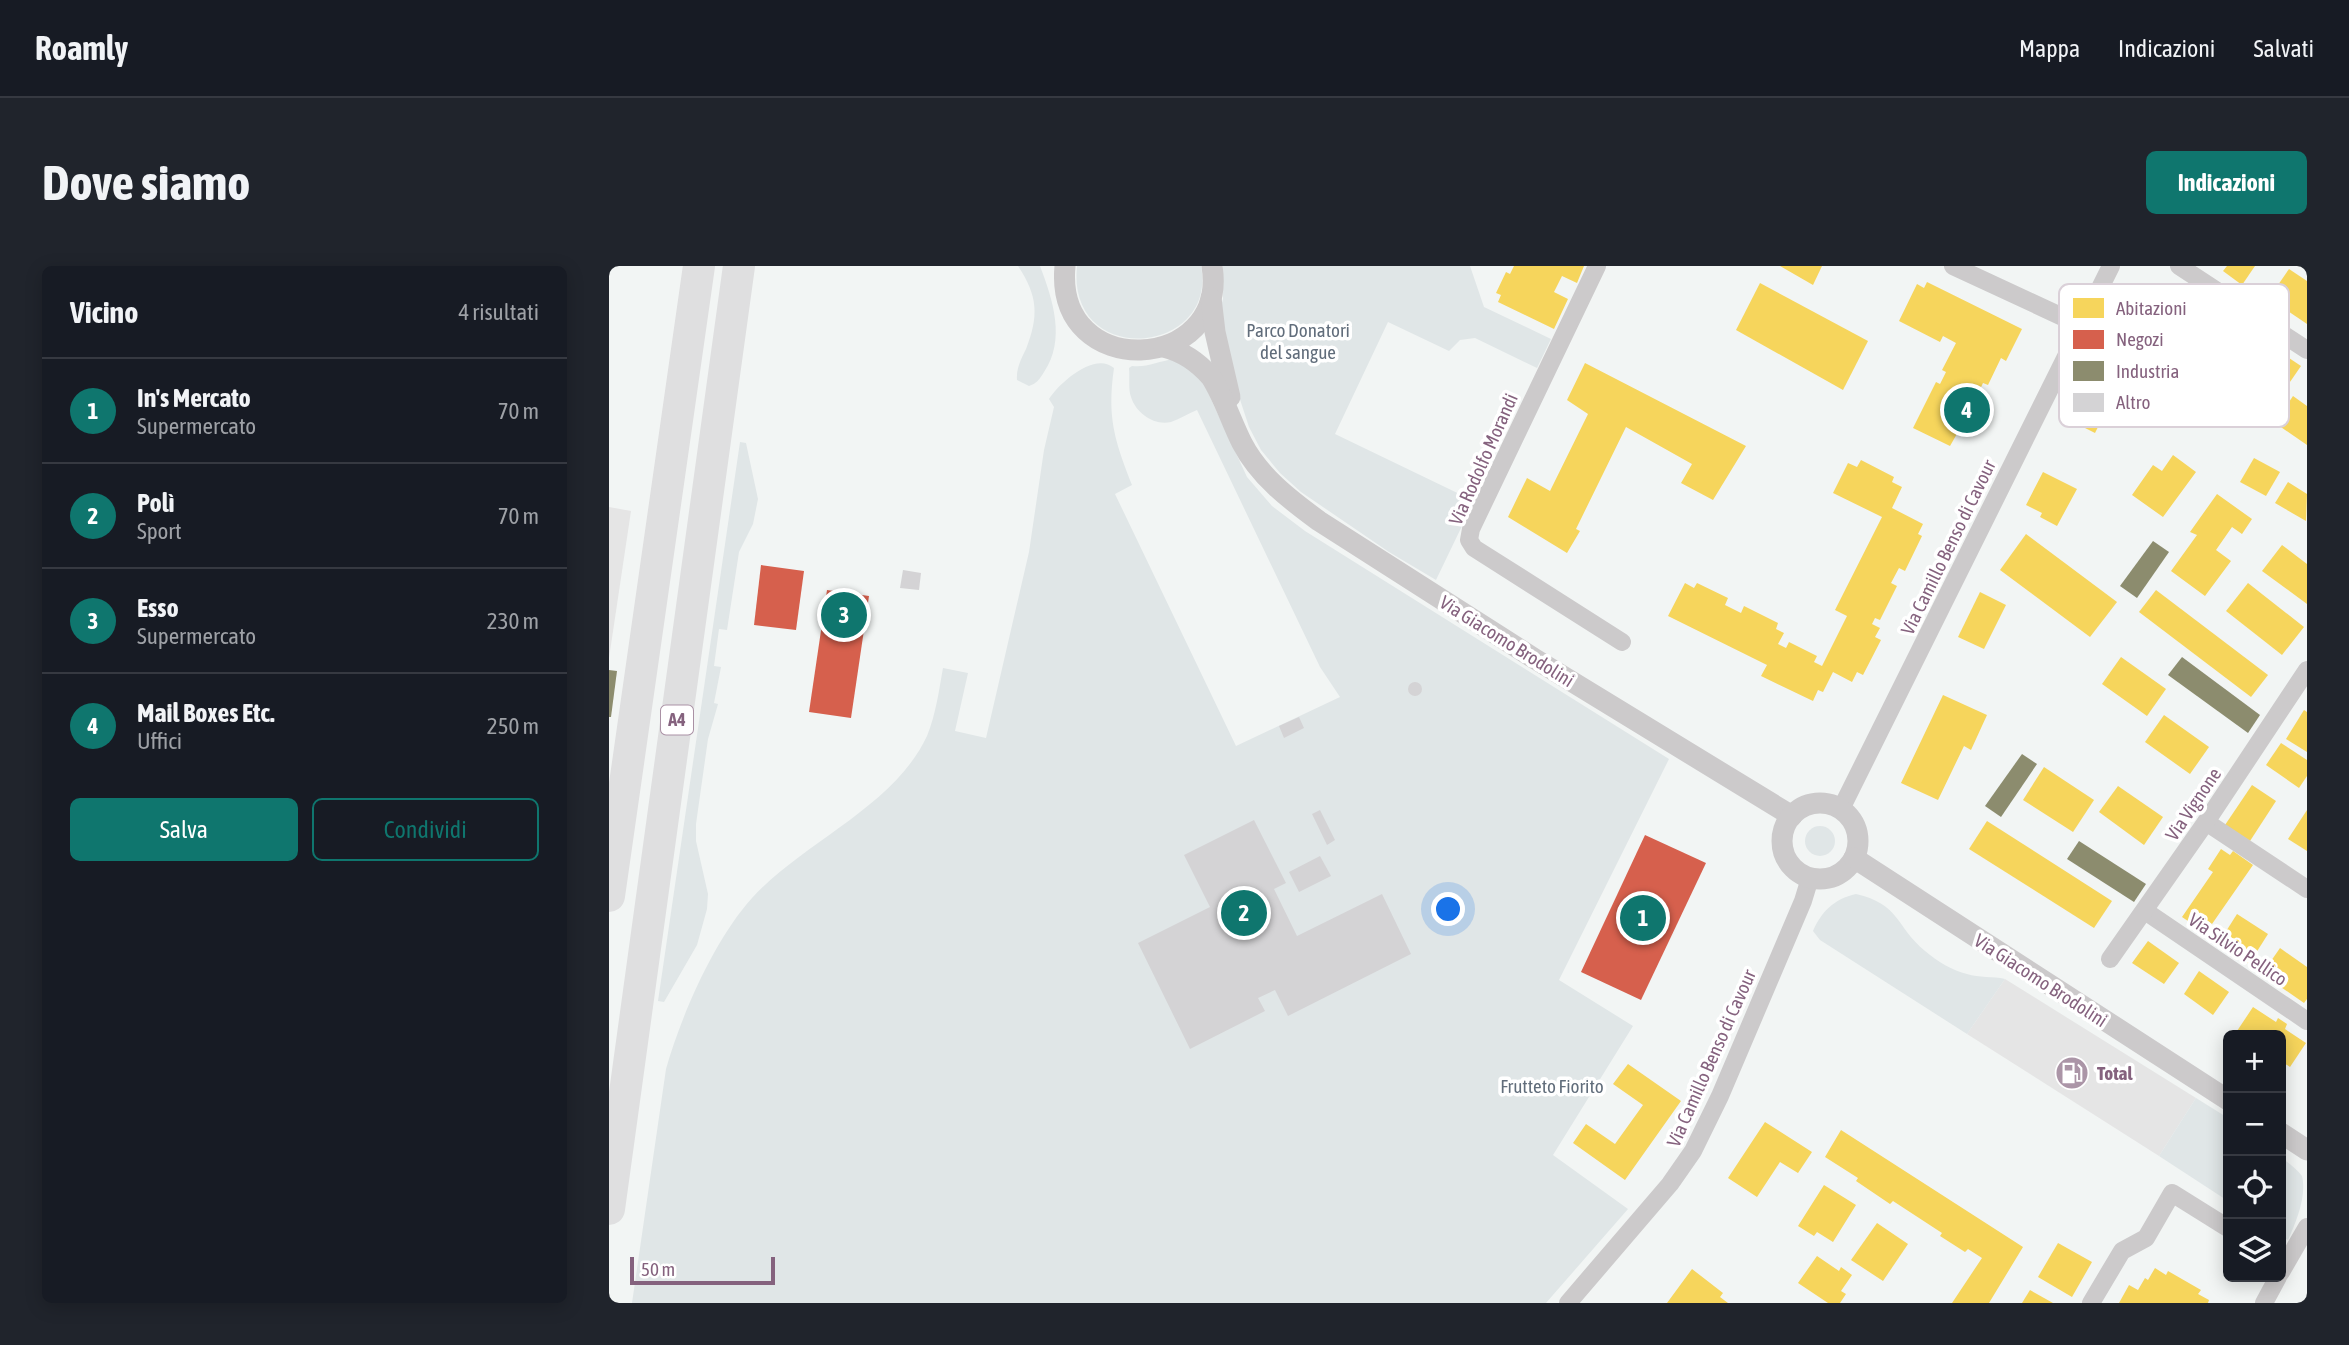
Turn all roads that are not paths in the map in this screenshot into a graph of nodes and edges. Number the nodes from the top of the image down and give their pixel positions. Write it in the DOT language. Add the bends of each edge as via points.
graph roads {
  1 [pos="699,266"];
  2 [pos="739,266"];
  3 [pos="1212,266"];
  4 [pos="1597,266"];
  5 [pos="1953,266"];
  6 [pos="2111,266"];
  7 [pos="2179,266"];
  8 [pos="1060,272"];
  9 [pos="2102,284"];
  10 [pos="2206,284"];
  11 [pos="1211,295"];
  12 [pos="2059,315"];
  13 [pos="2289,338"];
  14 [pos="1164,347"];
  15 [pos="2307,350"];
  16 [pos="2059,372"];
  17 [pos="1242,443"];
  18 [pos="1622,642"];
  19 [pos="2307,670"];
  20 [pos="2302,691"];
  21 [pos="1840,809"];
  22 [pos="1791,816"];
  23 [pos="2206,822"];
  24 [pos="1854,858"];
  25 [pos="1810,878"];
  26 [pos="2307,889"];
  27 [pos="609,896"];
  28 [pos="2145,911"];
  29 [pos="2110,959"];
  30 [pos="2307,1021"];
  31 [pos="2223,1097"];
  32 [pos="2286,1136"];
  33 [pos="2307,1150"];
  34 [pos="609,1209"];
  35 [pos="2223,1225"];
  36 [pos="2307,1227"];
  37 [pos="2286,1260"];
  38 [pos="2274,1282"];
  39 [pos="1568,1303"];
  40 [pos="2091,1303"];
  41 [pos="2264,1303"];
  1 -- 27 [label="highway, A4"];
  2 -- 34 [label="highway, A4"];
  3 -- 11 [label="street, Via Giacomo Brodolini"];
  4 -- 18 [label="street, Via Rodolfo Morandi" via="1469,540 1473,548"];
  5 -- 12 [label="street"];
  6 -- 9 [label="street, Via Camillo Benso di Cavour"];
  7 -- 10 [label="street"];
  8 -- 14 [label="street" via="1072,312 1101,342 1124,351"];
  11 -- 14 [label="street" via="1194,327"];
  11 -- 17 [label="street, Via Giacomo Brodolini"];
  13 -- 15 [label="street"];
  14 -- 17 [label="street, Via Giacomo Brodolini" via="1188,356 1212,377"];
  16 -- 21 [label="street, Via Camillo Benso di Cavour"];
  17 -- 22 [label="street, Via Giacomo Brodolini" via="1278,489 1319,521"];
  19 -- 20 [label="street, Via Vignone"];
  20 -- 23 [label="street, Via Vignone"];
  21 -- 22 [label="street" via="1820,803"];
  21 -- 24 [label="street" via="1857,831"];
  22 -- 25 [label="street" via="1782,836 1786,857"];
  23 -- 26 [label="street"];
  23 -- 28 [label="street, Via Vignone"];
  24 -- 25 [label="street" via="1840,874"];
  24 -- 31 [label="street, Via Giacomo Brodolini"];
  25 -- 39 [label="street, Via Camillo Benso di Cavour" via="1735,1062 1693,1151"];
  28 -- 29 [label="street, Via Vignone"];
  28 -- 30 [label="street, Via Silvio Pellico"];
  32 -- 33 [label="street"];
  35 -- 40 [label="street" via="2172,1192 2146,1238 2122,1251"];
  36 -- 37 [label="street"];
  38 -- 41 [label="street"];
}
